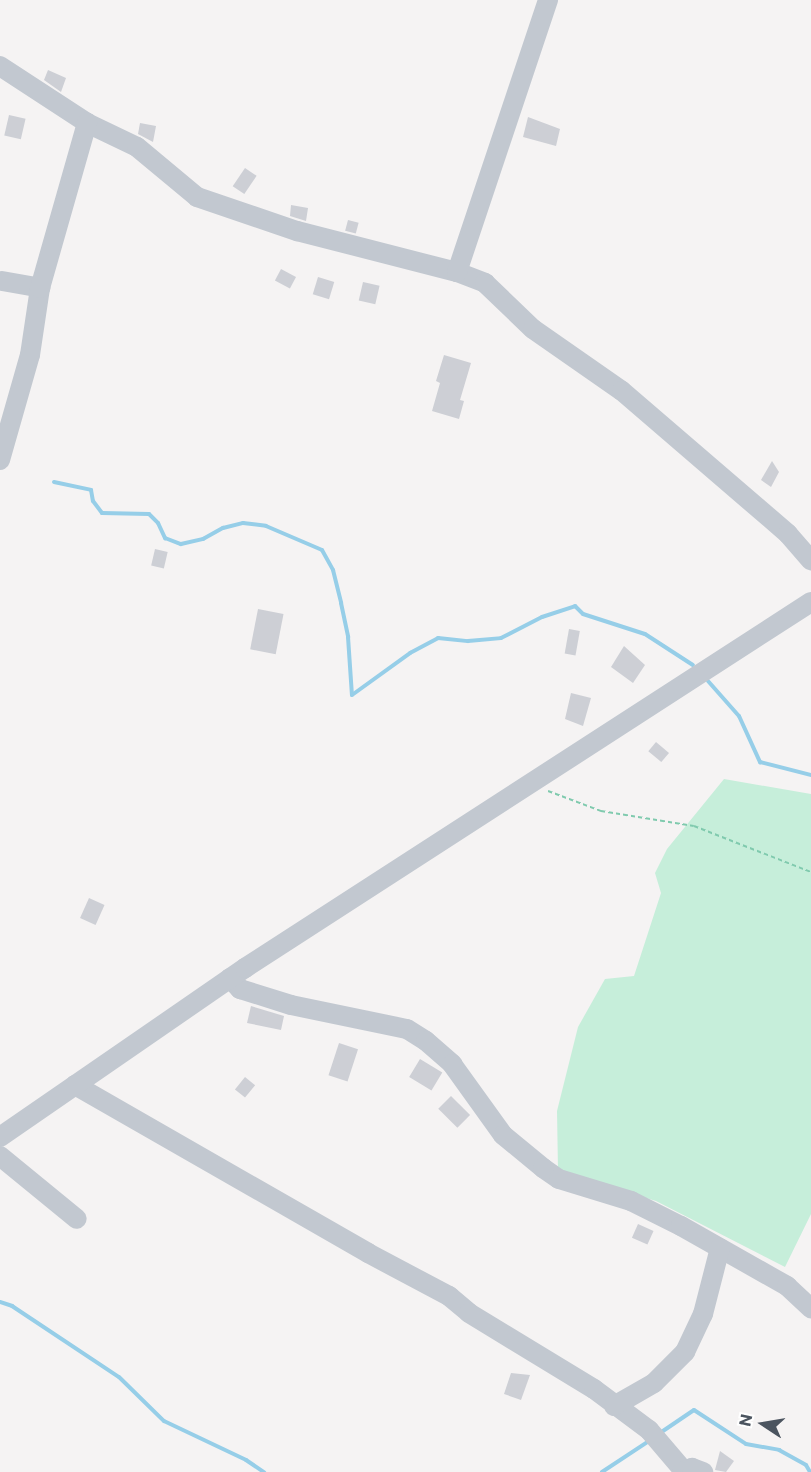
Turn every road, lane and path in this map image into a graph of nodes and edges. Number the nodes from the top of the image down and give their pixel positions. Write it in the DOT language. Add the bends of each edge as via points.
graph roads {
  1 [pos="548,0"];
  2 [pos="0,66"];
  3 [pos="87,123"];
  4 [pos="457,272"];
  5 [pos="2,281"];
  6 [pos="40,288"];
  7 [pos="0,460"];
  8 [pos="811,560"];
  9 [pos="811,602"];
  10 [pos="537,780"];
  11 [pos="811,872"];
  12 [pos="230,978"];
  13 [pos="75,1085"];
  14 [pos="0,1137"];
  15 [pos="0,1156"];
  16 [pos="77,1220"];
  17 [pos="720,1248"];
  18 [pos="811,1308"];
  19 [pos="614,1406"];
  20 [pos="683,1471"];
  21 [pos="703,1472"];
  1 -- 4 [label="street"];
  2 -- 3 [label="street"];
  3 -- 4 [label="street" via="137,147 197,197 297,231"];
  3 -- 6 [label="street"];
  4 -- 8 [label="street" via="485,283 533,328 622,391 788,534"];
  5 -- 6 [label="street"];
  6 -- 7 [label="street" via="30,355"];
  9 -- 10 [label="street"];
  10 -- 11 [label="path" via="547,791 601,811 694,826"];
  10 -- 12 [label="street"];
  12 -- 13 [label="street"];
  12 -- 17 [label="street" via="240,989 291,1005 407,1029 452,1064 502,1135 543,1168 559,1179 631,1201"];
  13 -- 14 [label="street"];
  13 -- 19 [label="street" via="449,1296 469,1313 594,1389"];
  15 -- 16 [label="street"];
  17 -- 18 [label="street" via="787,1286"];
  17 -- 19 [label="street" via="703,1314 685,1352 654,1383"];
  19 -- 20 [label="street" via="654,1434"];
  20 -- 21 [label="street" via="692,1468"];
}
